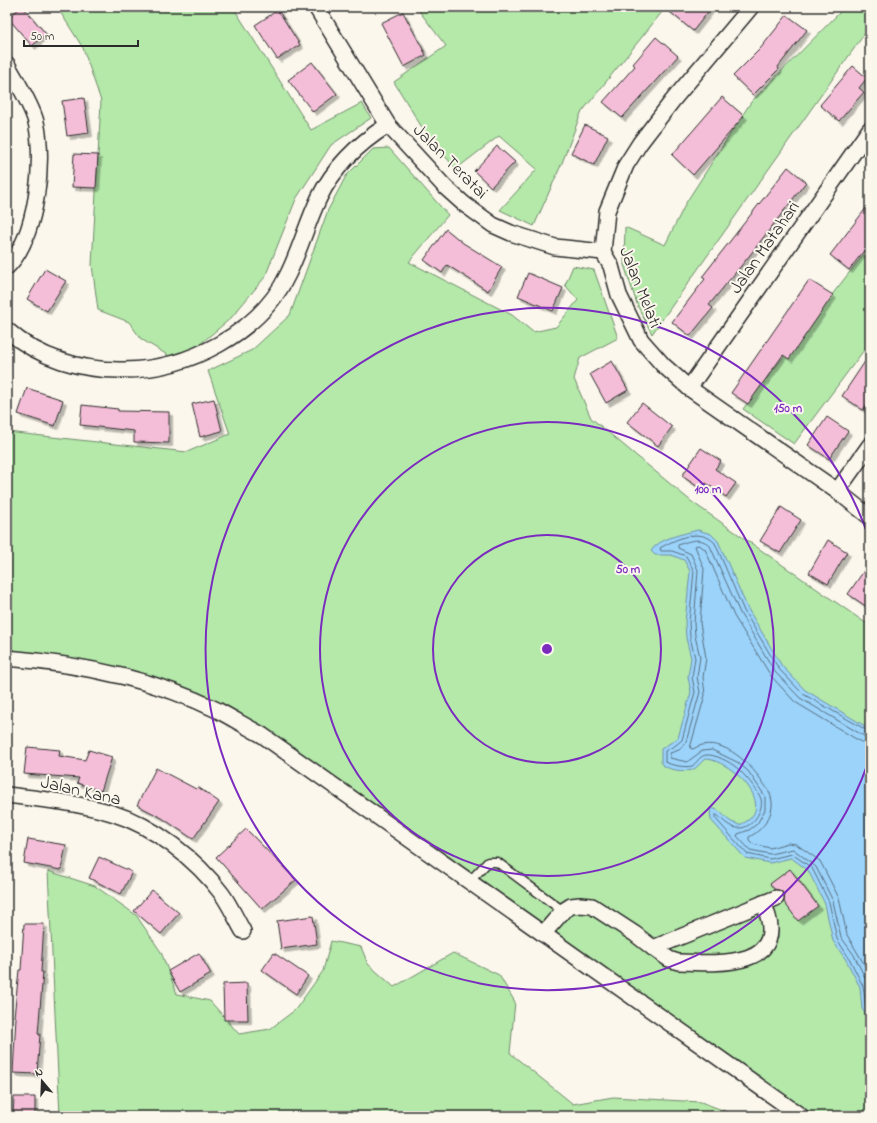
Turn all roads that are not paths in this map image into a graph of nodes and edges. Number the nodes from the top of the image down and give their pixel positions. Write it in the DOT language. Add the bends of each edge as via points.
graph roads {
  1 [pos="316,7"];
  2 [pos="751,7"];
  3 [pos="7,64"];
  4 [pos="388,125"];
  5 [pos="870,129"];
  6 [pos="603,252"];
  7 [pos="7,267"];
  8 [pos="7,330"];
  9 [pos="689,388"];
  10 [pos="870,445"];
  11 [pos="837,491"];
  12 [pos="870,517"];
  13 [pos="7,661"];
  14 [pos="7,795"];
  15 [pos="469,882"];
  16 [pos="563,911"];
  17 [pos="243,931"];
  18 [pos="543,934"];
  19 [pos="653,948"];
  20 [pos="801,1116"];
  1 -- 4 [label="street, Jalan Teratai"];
  2 -- 6 [label="street, Jalan Melati" via="673,100 626,165 607,211"];
  3 -- 7 [label="street" via="35,120 40,151 39,184 32,218 22,243"];
  4 -- 6 [label="street, Jalan Teratai" via="445,187 493,225 555,246"];
  4 -- 8 [label="street" via="368,137 334,173 319,198 288,276 269,303 244,328 215,347 179,362 136,370 107,370 74,365 21,342"];
  5 -- 9 [label="street, Jalan Matahari"];
  6 -- 9 [label="street, Jalan Melati" via="641,340 663,365"];
  9 -- 11 [label="street, Jalan Melati"];
  10 -- 11 [label="street"];
  11 -- 12 [label="street, Jalan Melati"];
  13 -- 15 [label="street" via="63,664 119,676 177,693 216,710 262,735"];
  14 -- 17 [label="street, Jalan Kana" via="71,803 106,812 144,828 175,848 202,872 222,894"];
  15 -- 16 [label="lane" via="488,862 497,862"];
  15 -- 18 [label="street"];
  16 -- 18 [label="street"];
  16 -- 19 [label="street" via="571,906 592,906"];
  18 -- 20 [label="street"];
  19 -- 19 [label="street" via="678,962 741,961 757,955 765,947 770,936 770,900"];
}
